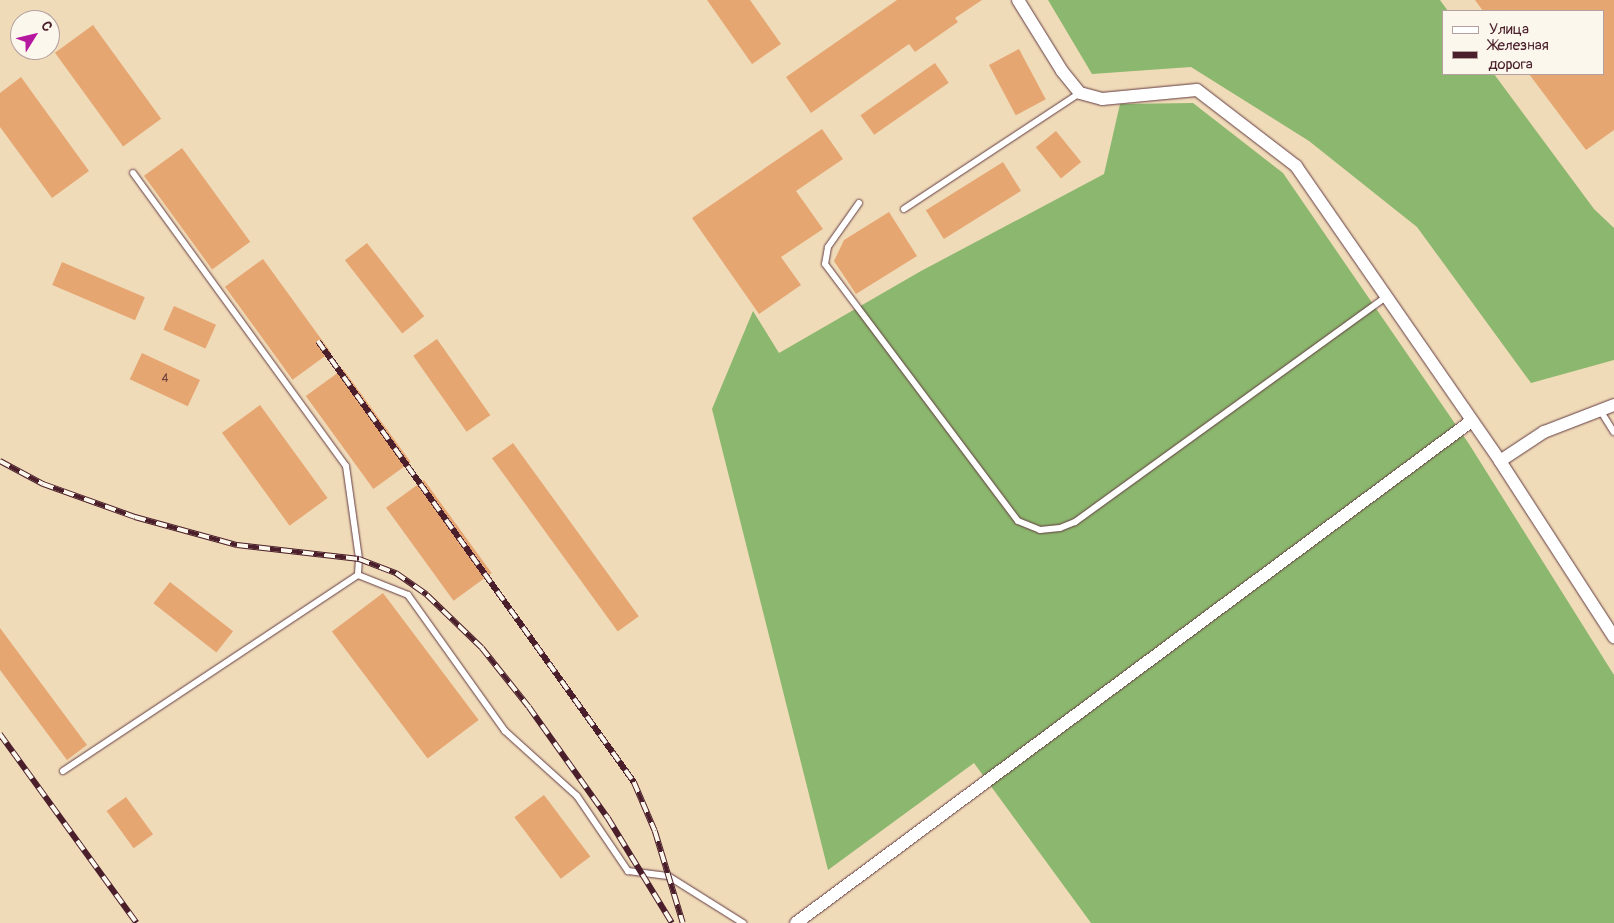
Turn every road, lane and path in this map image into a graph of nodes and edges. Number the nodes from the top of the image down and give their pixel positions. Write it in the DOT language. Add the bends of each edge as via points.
graph roads {
  1 [pos="1018,0"];
  2 [pos="1080,94"];
  3 [pos="133,173"];
  4 [pos="859,203"];
  5 [pos="904,209"];
  6 [pos="1386,298"];
  7 [pos="1614,405"];
  8 [pos="1600,410"];
  9 [pos="1470,422"];
  10 [pos="1614,432"];
  11 [pos="1500,461"];
  12 [pos="358,575"];
  13 [pos="1614,637"];
  14 [pos="63,771"];
  15 [pos="743,923"];
  16 [pos="796,923"];
  1 -- 2 [label="street"];
  2 -- 5 [label="lane"];
  2 -- 6 [label="street" via="1102,99 1197,90 1296,166"];
  3 -- 12 [label="lane" via="346,466 359,559"];
  4 -- 6 [label="lane" via="828,247 825,264 1018,521 1040,530 1060,528 1075,522"];
  6 -- 9 [label="street"];
  7 -- 8 [label="street"];
  8 -- 10 [label="lane"];
  8 -- 11 [label="street" via="1544,432"];
  9 -- 11 [label="street"];
  9 -- 16 [label="street"];
  11 -- 13 [label="street"];
  12 -- 14 [label="lane"];
  12 -- 15 [label="lane" via="408,595 505,731 577,796 628,871 668,876"];
}
